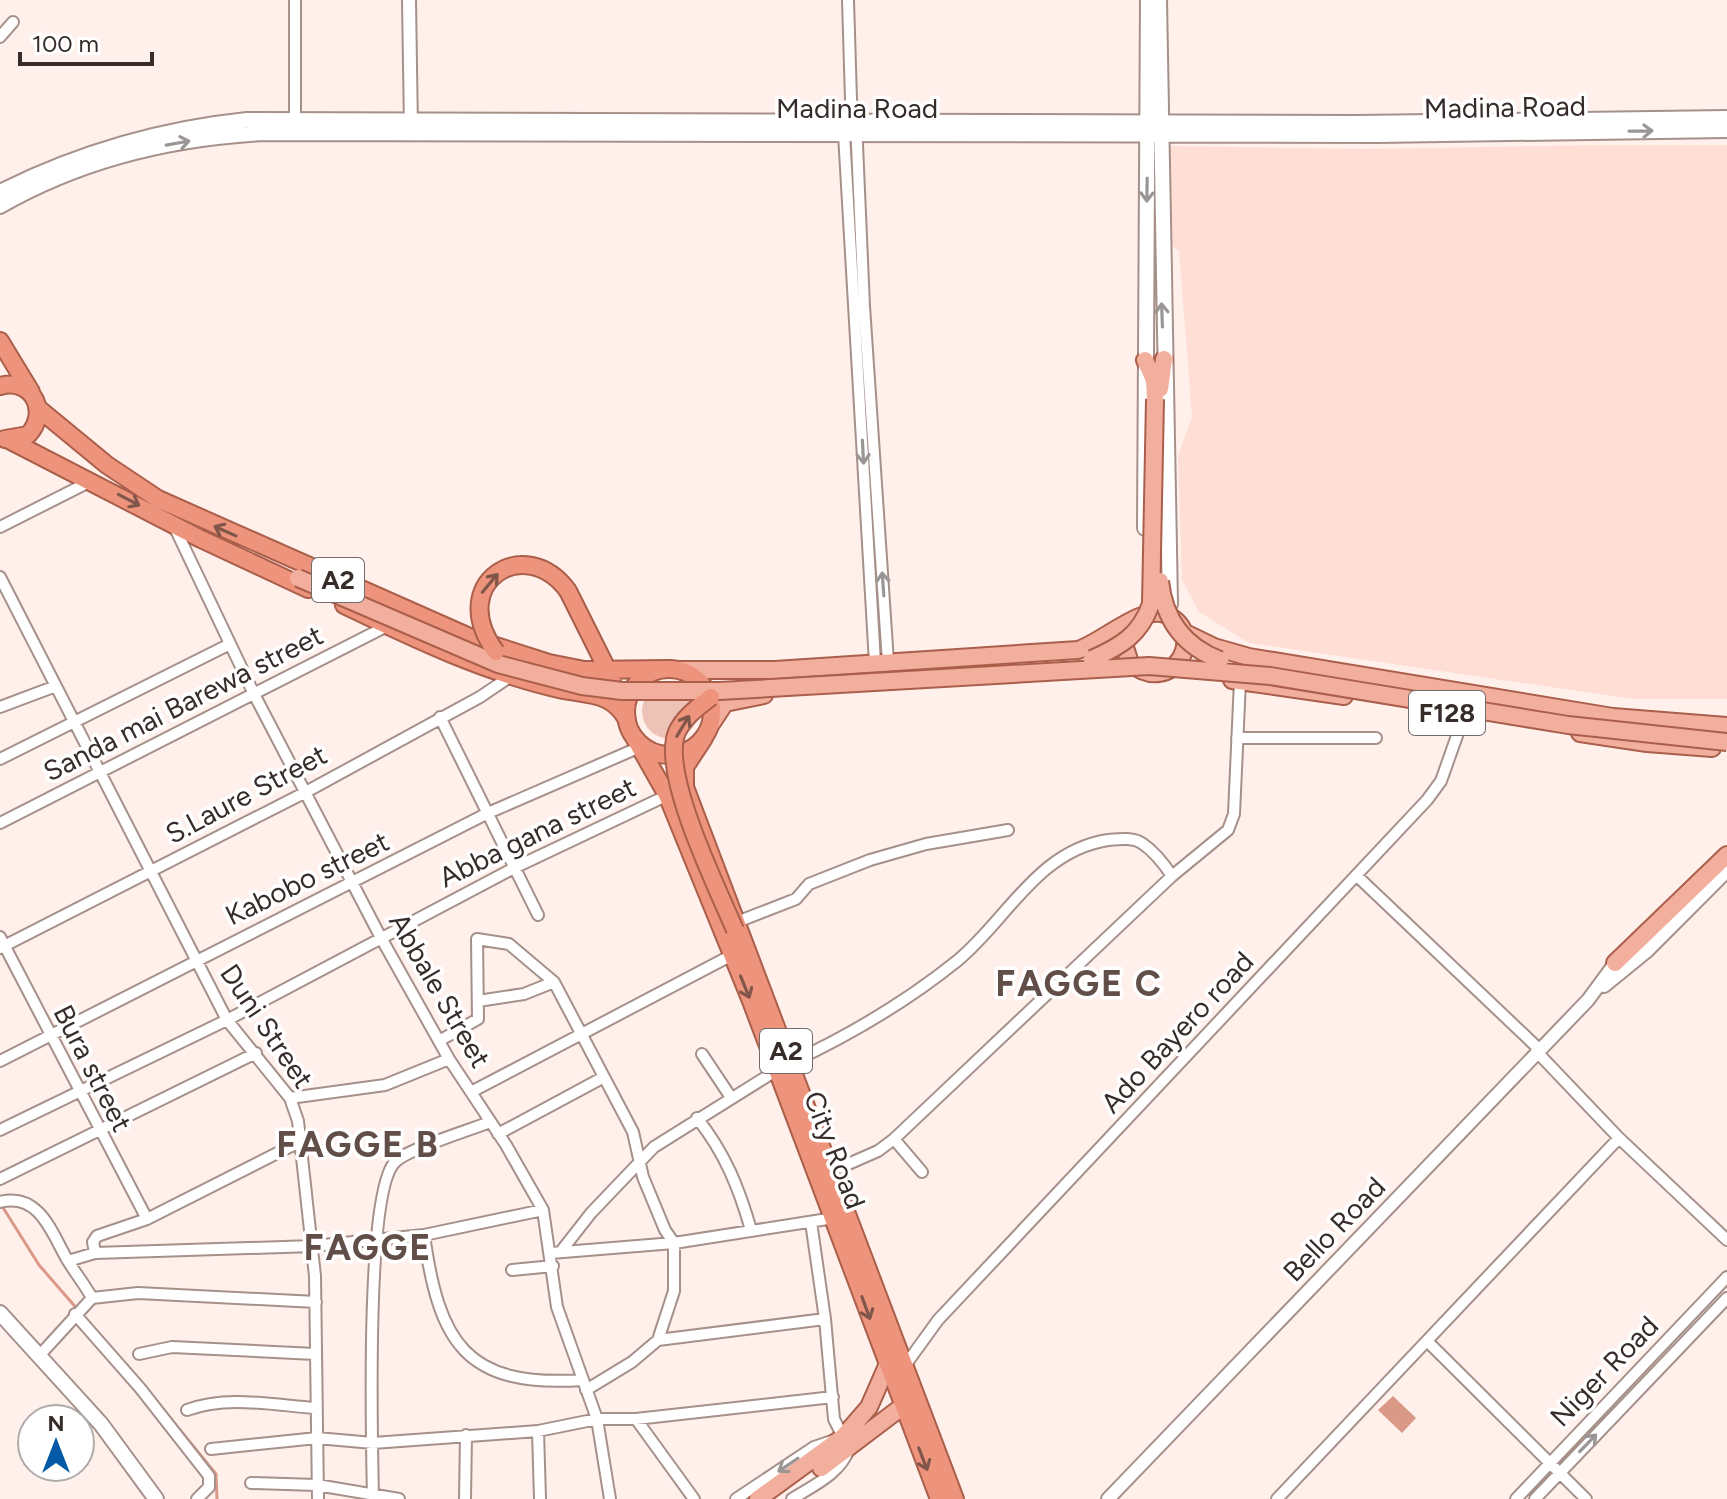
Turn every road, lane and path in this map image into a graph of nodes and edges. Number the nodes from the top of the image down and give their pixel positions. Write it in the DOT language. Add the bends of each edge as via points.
graph roads {
  1 [pos="295,0"];
  2 [pos="409,0"];
  3 [pos="848,0"];
  4 [pos="1148,0"];
  5 [pos="1159,0"];
  6 [pos="13,22"];
  7 [pos="0,37"];
  8 [pos="1727,118"];
  9 [pos="1609,125"];
  10 [pos="295,126"];
  11 [pos="411,127"];
  12 [pos="850,128"];
  13 [pos="1154,128"];
  14 [pos="1727,130"];
  15 [pos="0,192"];
  16 [pos="0,206"];
  17 [pos="0,341"];
  18 [pos="1164,359"];
  19 [pos="1145,360"];
  20 [pos="0,386"];
  21 [pos="31,392"];
  22 [pos="1158,399"];
  23 [pos="39,409"];
  24 [pos="4,439"];
  25 [pos="92,480"];
  26 [pos="172,521"];
  27 [pos="0,527"];
  28 [pos="262,547"];
  29 [pos="257,564"];
  30 [pos="300,574"];
  31 [pos="1,581"];
  32 [pos="1171,617"];
  33 [pos="1136,618"];
  34 [pos="387,626"];
  35 [pos="1183,632"];
  36 [pos="230,644"];
  37 [pos="496,652"];
  38 [pos="1092,659"];
  39 [pos="1220,660"];
  40 [pos="882,662"];
  41 [pos="674,670"];
  42 [pos="608,671"];
  43 [pos="1159,673"];
  44 [pos="511,676"];
  45 [pos="1240,681"];
  46 [pos="56,686"];
  47 [pos="254,694"];
  48 [pos="715,694"];
  49 [pos="0,707"];
  50 [pos="626,713"];
  51 [pos="1464,716"];
  52 [pos="440,717"];
  53 [pos="74,722"];
  54 [pos="1727,726"];
  55 [pos="707,731"];
  56 [pos="1727,733"];
  57 [pos="1237,738"];
  58 [pos="1376,738"];
  59 [pos="637,742"];
  60 [pos="1727,742"];
  61 [pos="1727,749"];
  62 [pos="0,759"];
  63 [pos="100,772"];
  64 [pos="685,787"];
  65 [pos="304,793"];
  66 [pos="667,795"];
  67 [pos="488,813"];
  68 [pos="0,823"];
  69 [pos="1008,830"];
  70 [pos="1727,845"];
  71 [pos="1727,855"];
  72 [pos="1727,862"];
  73 [pos="514,868"];
  74 [pos="151,871"];
  75 [pos="1727,871"];
  76 [pos="1172,876"];
  77 [pos="1357,876"];
  78 [pos="353,883"];
  79 [pos="538,915"];
  80 [pos="736,926"];
  81 [pos="1658,928"];
  82 [pos="380,936"];
  83 [pos="1,944"];
  84 [pos="739,951"];
  85 [pos="195,961"];
  86 [pos="1618,968"];
  87 [pos="554,982"];
  88 [pos="478,1001"];
  89 [pos="227,1020"];
  90 [pos="581,1032"];
  91 [pos="49,1036"];
  92 [pos="439,1041"];
  93 [pos="1538,1050"];
  94 [pos="256,1053"];
  95 [pos="702,1054"];
  96 [pos="449,1059"];
  97 [pos="0,1061"];
  98 [pos="783,1067"];
  99 [pos="604,1077"];
  100 [pos="471,1092"];
  101 [pos="79,1094"];
  102 [pos="730,1096"];
  103 [pos="290,1098"];
  104 [pos="697,1118"];
  105 [pos="490,1122"];
  106 [pos="0,1130"];
  107 [pos="98,1131"];
  108 [pos="498,1134"];
  109 [pos="1619,1138"];
  110 [pos="894,1139"];
  111 [pos="303,1140"];
  112 [pos="641,1162"];
  113 [pos="830,1172"];
  114 [pos="922,1172"];
  115 [pos="0,1179"];
  116 [pos="4,1201"];
  117 [pos="543,1210"];
  118 [pos="834,1218"];
  119 [pos="147,1219"];
  120 [pos="811,1222"];
  121 [pos="751,1230"];
  122 [pos="424,1235"];
  123 [pos="376,1239"];
  124 [pos="1727,1240"];
  125 [pos="674,1243"];
  126 [pos="313,1246"];
  127 [pos="557,1252"];
  128 [pos="95,1253"];
  129 [pos="68,1261"];
  130 [pos="553,1266"];
  131 [pos="512,1270"];
  132 [pos="1727,1277"];
  133 [pos="92,1298"];
  134 [pos="1727,1298"];
  135 [pos="316,1302"];
  136 [pos="1722,1310"];
  137 [pos="0,1313"];
  138 [pos="75,1314"];
  139 [pos="825,1319"];
  140 [pos="0,1324"];
  141 [pos="658,1340"];
  142 [pos="1427,1341"];
  143 [pos="139,1354"];
  144 [pos="315,1354"];
  145 [pos="39,1356"];
  146 [pos="895,1367"];
  147 [pos="584,1385"];
  148 [pos="833,1397"];
  149 [pos="903,1406"];
  150 [pos="316,1408"];
  151 [pos="187,1410"];
  152 [pos="597,1419"];
  153 [pos="636,1419"];
  154 [pos="538,1431"];
  155 [pos="466,1435"];
  156 [pos="317,1438"];
  157 [pos="373,1443"];
  158 [pos="843,1446"];
  159 [pos="211,1449"];
  160 [pos="1551,1462"];
  161 [pos="1560,1472"];
  162 [pos="251,1483"];
  163 [pos="317,1485"];
  164 [pos="373,1496"];
  165 [pos="147,1499"];
  166 [pos="156,1499"];
  167 [pos="197,1499"];
  168 [pos="318,1499"];
  169 [pos="399,1499"];
  170 [pos="465,1499"];
  171 [pos="540,1499"];
  172 [pos="610,1499"];
  173 [pos="694,1499"];
  174 [pos="736,1499"];
  175 [pos="758,1499"];
  176 [pos="776,1499"];
  177 [pos="792,1499"];
  178 [pos="939,1499"];
  179 [pos="955,1499"];
  180 [pos="1108,1499"];
  181 [pos="1277,1499"];
  182 [pos="1516,1499"];
  183 [pos="1535,1499"];
  184 [pos="1586,1499"];
  1 -- 10 [label="street"];
  2 -- 11 [label="street"];
  3 -- 12 [label="street"];
  4 -- 13 [label="main road"];
  5 -- 13 [label="main road"];
  6 -- 7 [label="street"];
  8 -- 9 [label="main road, Madina Road"];
  9 -- 13 [label="main road, Madina Road"];
  9 -- 14 [label="main road, Madina Road, one-way"];
  10 -- 11 [label="main road, Madina Road"];
  10 -- 15 [label="main road, Madina Road" via="235,121 141,137 55,166"];
  16 -- 10 [label="main road, Madina Road, one-way" via="66,175 142,150"];
  11 -- 12 [label="main road, Madina Road"];
  12 -- 13 [label="main road, Madina Road"];
  12 -- 40 [label="street"];
  18 -- 13 [label="main road, one-way"];
  13 -- 19 [label="main road, one-way"];
  17 -- 21 [label="highway, A2"];
  18 -- 22 [label="main road"];
  18 -- 32 [label="main road"];
  19 -- 22 [label="main road"];
  19 -- 33 [label="main road" via="1147,575"];
  20 -- 21 [label="highway" via="13,384"];
  21 -- 23 [label="highway, A2"];
  22 -- 38 [label="main road, bridge" via="1151,604 1128,642"];
  22 -- 39 [label="main road, bridge" via="1164,605 1181,636"];
  23 -- 24 [label="highway, A2" via="28,435"];
  28 -- 23 [label="highway, A2, one-way" via="141,490"];
  24 -- 25 [label="highway, A2"];
  25 -- 26 [label="highway, A2, one-way"];
  25 -- 27 [label="street"];
  26 -- 29 [label="highway, A2"];
  26 -- 36 [label="street, Abbale Street"];
  28 -- 30 [label="main road"];
  28 -- 42 [label="highway, A2" via="494,647 549,663"];
  29 -- 30 [label="main road"];
  29 -- 34 [label="highway, A2"];
  30 -- 37 [label="main road"];
  30 -- 48 [label="main road, bridge" via="471,653 546,677 622,691"];
  31 -- 46 [label="street, Duni Street"];
  32 -- 33 [label="main road" via="1158,612"];
  32 -- 35 [label="main road"];
  33 -- 40 [label="main road" via="1078,650"];
  33 -- 43 [label="main road" via="1125,630 1124,653 1130,663"];
  34 -- 44 [label="highway, A2"];
  34 -- 47 [label="street, Sanda mai Barewa street"];
  35 -- 43 [label="main road" via="1184,650"];
  35 -- 54 [label="main road, F128" via="1249,657 1613,717"];
  36 -- 47 [label="street, Abbale Street"];
  36 -- 53 [label="street"];
  37 -- 38 [label="main road" via="584,677 672,684"];
  37 -- 42 [label="highway, one-way, bridge" via="478,617 479,600 491,579 525,565 548,572 568,591"];
  38 -- 39 [label="main road, bridge"];
  39 -- 56 [label="main road" via="1570,716"];
  40 -- 41 [label="main road" via="726,673"];
  41 -- 42 [label="highway, A2"];
  41 -- 50 [label="highway" via="645,676 629,695"];
  41 -- 55 [label="highway" via="695,678 707,691 712,707"];
  42 -- 50 [label="highway"];
  43 -- 45 [label="main road, F128"];
  43 -- 55 [label="main road, F128" via="750,696 725,703"];
  44 -- 50 [label="highway, A2" via="610,699"];
  44 -- 52 [label="street, S.Laure Street"];
  45 -- 51 [label="main road, F128"];
  45 -- 57 [label="street"];
  46 -- 49 [label="street"];
  46 -- 53 [label="street, Duni Street"];
  47 -- 63 [label="street, Sanda mai Barewa street"];
  47 -- 65 [label="street, Abbale Street"];
  48 -- 60 [label="main road, bridge" via="1092,668 1219,670 1568,725"];
  80 -- 48 [label="highway, one-way, bridge" via="673,771 676,734 686,718"];
  50 -- 59 [label="highway, A2"];
  51 -- 61 [label="main road, F128" via="1647,743"];
  51 -- 77 [label="street, Ado Bayero road" via="1441,781"];
  52 -- 65 [label="street, S.Laure Street"];
  52 -- 67 [label="street"];
  53 -- 62 [label="street"];
  53 -- 63 [label="street, Duni Street"];
  55 -- 59 [label="highway" via="694,747 669,755"];
  55 -- 64 [label="highway" via="685,767"];
  57 -- 58 [label="street"];
  57 -- 76 [label="street" via="1233,821"];
  59 -- 66 [label="highway, City Road / A2"];
  59 -- 67 [label="street, Kabobo street"];
  63 -- 68 [label="street, Sanda mai Barewa street"];
  63 -- 74 [label="street, Duni Street"];
  64 -- 66 [label="street, Abba gana street"];
  64 -- 80 [label="highway"];
  65 -- 74 [label="street, S.Laure Street"];
  65 -- 78 [label="street, Abbale Street"];
  66 -- 73 [label="street, Abba gana street"];
  66 -- 84 [label="highway, City Road / A2"];
  67 -- 73 [label="street"];
  67 -- 78 [label="street, Kabobo street"];
  69 -- 80 [label="street" via="870,860 809,884 796,899"];
  70 -- 86 [label="street, Bello Road"];
  71 -- 81 [label="main road"];
  72 -- 81 [label="main road"];
  73 -- 79 [label="street"];
  73 -- 82 [label="street, Abba gana street"];
  74 -- 83 [label="street, S.Laure Street"];
  74 -- 85 [label="street, Duni Street"];
  75 -- 86 [label="street, Bello Road"];
  76 -- 98 [label="street" via="1141,841 1100,841 1075,852 1013,898 958,961 862,1028"];
  76 -- 110 [label="street"];
  77 -- 93 [label="street"];
  77 -- 146 [label="street, Ado Bayero road"];
  78 -- 82 [label="street, Abbale Street"];
  78 -- 85 [label="street, Kabobo street"];
  80 -- 84 [label="highway"];
  81 -- 86 [label="main road"];
  82 -- 89 [label="street, Abba gana street"];
  82 -- 92 [label="street, Abbale Street"];
  83 -- 91 [label="street, Bura street"];
  84 -- 90 [label="street"];
  84 -- 98 [label="highway, City Road / A2"];
  85 -- 89 [label="street, Duni Street"];
  85 -- 91 [label="street, Kabobo street"];
  86 -- 93 [label="street, Bello Road"];
  87 -- 88 [label="street" via="524,994"];
  87 -- 88 [label="street" via="509,944 481,938 475,943"];
  87 -- 90 [label="street"];
  88 -- 92 [label="street" via="476,1021"];
  89 -- 94 [label="street, Duni Street"];
  89 -- 101 [label="street, Abba gana street"];
  90 -- 99 [label="street"];
  90 -- 100 [label="street"];
  91 -- 97 [label="street, Kabobo street"];
  91 -- 101 [label="street, Bura street"];
  92 -- 96 [label="street, Abbale Street"];
  93 -- 109 [label="street"];
  93 -- 180 [label="street, Bello Road"];
  94 -- 103 [label="street, Duni Street"];
  94 -- 107 [label="street"];
  95 -- 102 [label="street"];
  96 -- 100 [label="street, Abbale Street"];
  96 -- 103 [label="street" via="385,1085"];
  98 -- 102 [label="street"];
  98 -- 113 [label="highway, City Road / A2"];
  98 -- 118 [label="highway, City Road / A2"];
  99 -- 108 [label="street"];
  99 -- 112 [label="street" via="633,1132"];
  100 -- 105 [label="street, Abbale Street"];
  101 -- 106 [label="street, Abba gana street"];
  101 -- 107 [label="street, Bura street"];
  102 -- 104 [label="street"];
  103 -- 111 [label="street, Duni Street"];
  104 -- 112 [label="street"];
  104 -- 121 [label="street" via="734,1176"];
  105 -- 108 [label="street, Abbale Street"];
  105 -- 123 [label="street" via="393,1163"];
  107 -- 115 [label="street"];
  107 -- 119 [label="street, Bura street"];
  108 -- 117 [label="street, Abbale Street"];
  109 -- 124 [label="street"];
  109 -- 142 [label="street"];
  110 -- 113 [label="street"];
  110 -- 114 [label="street"];
  111 -- 119 [label="street"];
  111 -- 126 [label="street, Duni Street"];
  112 -- 125 [label="street"];
  112 -- 127 [label="street"];
  113 -- 146 [label="highway, City Road / A2"];
  116 -- 129 [label="street" via="26,1202 36,1209"];
  117 -- 122 [label="street"];
  117 -- 127 [label="street, Abbale Street"];
  118 -- 120 [label="street"];
  118 -- 146 [label="highway, City Road / A2, one-way"];
  119 -- 128 [label="street" via="97,1236"];
  120 -- 121 [label="street"];
  120 -- 139 [label="street"];
  121 -- 125 [label="street"];
  122 -- 123 [label="street"];
  122 -- 147 [label="street" via="438,1307 464,1352 511,1378"];
  123 -- 126 [label="street"];
  123 -- 157 [label="street"];
  125 -- 127 [label="street"];
  125 -- 141 [label="street" via="674,1291"];
  126 -- 128 [label="street"];
  126 -- 135 [label="street, Duni Street"];
  127 -- 130 [label="street, Abbale Street"];
  128 -- 129 [label="street"];
  129 -- 133 [label="street"];
  130 -- 131 [label="street"];
  130 -- 147 [label="street, Abbale Street" via="557,1307"];
  132 -- 160 [label="street, Niger Road"];
  133 -- 135 [label="street" via="138,1293"];
  133 -- 138 [label="street"];
  134 -- 136 [label="street, Niger Road"];
  135 -- 144 [label="street, Duni Street"];
  161 -- 136 [label="street, Niger Road, one-way"];
  137 -- 145 [label="main road"];
  138 -- 145 [label="street"];
  138 -- 167 [label="street" via="209,1476 209,1487"];
  139 -- 141 [label="street"];
  139 -- 148 [label="street"];
  140 -- 165 [label="main road" via="97,1430"];
  141 -- 147 [label="street" via="632,1362"];
  142 -- 160 [label="street"];
  142 -- 181 [label="street"];
  143 -- 144 [label="street" via="172,1347"];
  144 -- 150 [label="street, Duni Street"];
  145 -- 166 [label="main road" via="110,1436"];
  146 -- 149 [label="highway, City Road / A2"];
  146 -- 158 [label="main road"];
  146 -- 179 [label="highway, City Road / A2"];
  147 -- 152 [label="street, Abbale Street"];
  148 -- 153 [label="street"];
  148 -- 158 [label="street"];
  149 -- 158 [label="main road"];
  149 -- 178 [label="highway, City Road / A2, one-way"];
  150 -- 151 [label="street" via="219,1402"];
  150 -- 156 [label="street, Duni Street"];
  152 -- 153 [label="street"];
  152 -- 154 [label="street"];
  152 -- 172 [label="street, Abbale Street"];
  153 -- 173 [label="street"];
  154 -- 155 [label="street"];
  154 -- 171 [label="street"];
  155 -- 157 [label="street"];
  155 -- 170 [label="street"];
  156 -- 157 [label="street"];
  156 -- 159 [label="street"];
  156 -- 163 [label="street, Duni Street"];
  157 -- 164 [label="street"];
  158 -- 174 [label="street, one-way" via="814,1447"];
  158 -- 175 [label="main road"];
  158 -- 176 [label="main road"];
  158 -- 177 [label="street" via="844,1463"];
  160 -- 161 [label="street"];
  160 -- 182 [label="street, Niger Road"];
  161 -- 183 [label="street, Niger Road"];
  161 -- 184 [label="street"];
  162 -- 163 [label="street"];
  163 -- 164 [label="street"];
  163 -- 168 [label="street, Duni Street"];
  164 -- 169 [label="street"];
}
